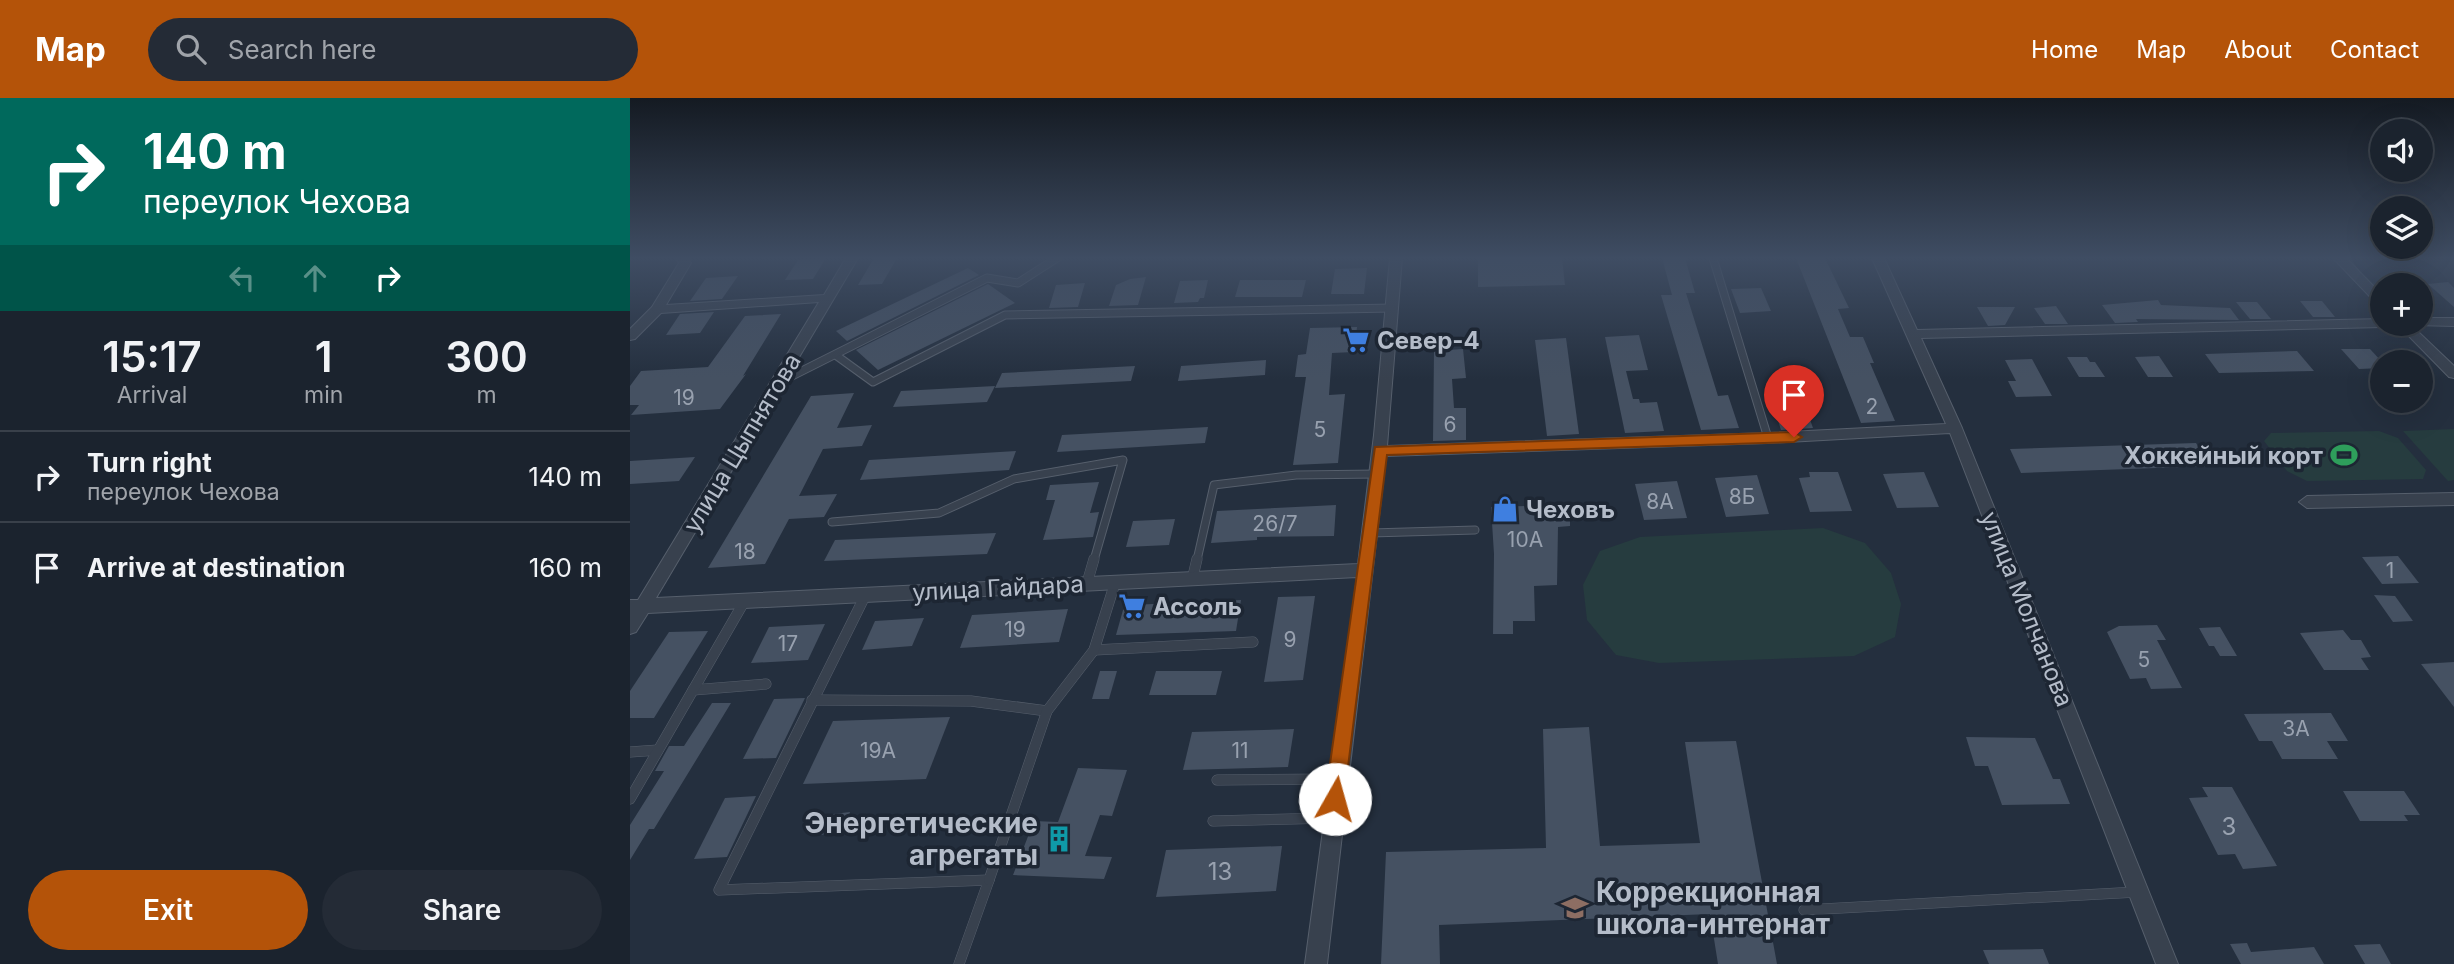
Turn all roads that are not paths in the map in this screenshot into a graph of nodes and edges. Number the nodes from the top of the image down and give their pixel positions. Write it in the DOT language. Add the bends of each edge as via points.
graph roads {
  1 [pos="663,298"];
  2 [pos="823,298"];
  3 [pos="829,298"];
  4 [pos="948,298"];
  5 [pos="1394,298"];
  6 [pos="1725,298"];
  7 [pos="1897,298"];
  8 [pos="1393,308"];
  9 [pos="657,309"];
  10 [pos="2433,322"];
  11 [pos="2454,322"];
  12 [pos="2370,323"];
  13 [pos="1914,334"];
  14 [pos="630,336"];
  15 [pos="2415,336"];
  16 [pos="838,356"];
  17 [pos="2454,374"];
  18 [pos="780,382"];
  19 [pos="1955,428"];
  20 [pos="1768,438"];
  21 [pos="1380,450"];
  22 [pos="1377,474"];
  23 [pos="2454,499"];
  24 [pos="2307,502"];
  25 [pos="832,522"];
  26 [pos="1475,530"];
  27 [pos="1371,533"];
  28 [pos="1366,570"];
  29 [pos="1193,576"];
  30 [pos="1087,583"];
  31 [pos="1115,583"];
  32 [pos="866,594"];
  33 [pos="746,599"];
  34 [pos="637,607"];
  35 [pos="630,627"];
  36 [pos="1253,642"];
  37 [pos="1094,650"];
  38 [pos="766,684"];
  39 [pos="693,690"];
  40 [pos="812,700"];
  41 [pos="1047,711"];
  42 [pos="658,750"];
  43 [pos="630,752"];
  44 [pos="1337,779"];
  45 [pos="1217,780"];
  46 [pos="630,799"];
  47 [pos="1332,818"];
  48 [pos="1213,821"];
  49 [pos="989,880"];
  50 [pos="2138,892"];
  51 [pos="1804,909"];
  52 [pos="960,964"];
  53 [pos="1316,964"];
  54 [pos="2167,964"];
  1 -- 9 [label="street"];
  2 -- 9 [label="street"];
  3 -- 18 [label="street, улица Цыпнятова"];
  4 -- 16 [label="lane"];
  5 -- 8 [label="street"];
  6 -- 20 [label="lane"];
  7 -- 13 [label="street, улица Молчанова"];
  8 -- 16 [label="lane" via="1005,315 873,382"];
  8 -- 21 [label="street"];
  9 -- 14 [label="street"];
  10 -- 11 [label="street"];
  12 -- 13 [label="street"];
  13 -- 19 [label="street, улица Молчанова"];
  15 -- 17 [label="street"];
  16 -- 18 [label="lane"];
  18 -- 34 [label="street, улица Цыпнятова"];
  19 -- 20 [label="street"];
  19 -- 50 [label="street, улица Молчанова"];
  20 -- 21 [label="street"];
  21 -- 22 [label="street"];
  22 -- 27 [label="street"];
  22 -- 29 [label="lane" via="1296,475 1213,485"];
  23 -- 24 [label="street"];
  25 -- 30 [label="lane" via="939,513 1014,479 1123,460"];
  26 -- 27 [label="lane"];
  27 -- 28 [label="street"];
  28 -- 29 [label="street, улица Гайдара"];
  28 -- 44 [label="street"];
  29 -- 31 [label="street, улица Гайдара"];
  30 -- 31 [label="street, улица Гайдара"];
  30 -- 32 [label="street, улица Гайдара"];
  31 -- 37 [label="lane"];
  32 -- 33 [label="street, улица Гайдара"];
  32 -- 40 [label="lane"];
  33 -- 34 [label="street, улица Гайдара"];
  33 -- 39 [label="lane"];
  34 -- 35 [label="street, улица Цыпнятова"];
  36 -- 37 [label="lane"];
  37 -- 41 [label="lane"];
  38 -- 39 [label="lane"];
  39 -- 42 [label="lane"];
  40 -- 41 [label="lane" via="971,701"];
  40 -- 49 [label="lane" via="719,890"];
  41 -- 49 [label="lane"];
  42 -- 43 [label="lane"];
  42 -- 46 [label="lane"];
  44 -- 45 [label="lane"];
  44 -- 47 [label="street"];
  47 -- 48 [label="lane"];
  47 -- 53 [label="street"];
  49 -- 52 [label="lane"];
  50 -- 51 [label="lane"];
  50 -- 54 [label="street, улица Молчанова"];
}
